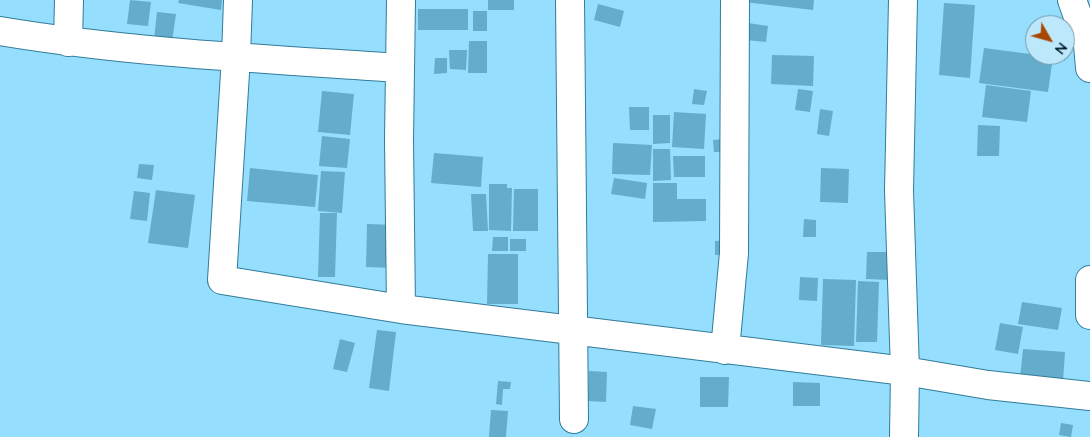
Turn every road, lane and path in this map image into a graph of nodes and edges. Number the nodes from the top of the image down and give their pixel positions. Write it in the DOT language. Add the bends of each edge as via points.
graph roads {
  1 [pos="69,0"];
  2 [pos="238,0"];
  3 [pos="401,0"];
  4 [pos="570,0"];
  5 [pos="736,0"];
  6 [pos="903,0"];
  7 [pos="1072,0"];
  8 [pos="0,32"];
  9 [pos="68,42"];
  10 [pos="236,57"];
  11 [pos="400,68"];
  12 [pos="1090,68"];
  13 [pos="1090,280"];
  14 [pos="402,309"];
  15 [pos="1090,315"];
  16 [pos="574,331"];
  17 [pos="725,350"];
  18 [pos="906,371"];
  19 [pos="1090,396"];
  20 [pos="574,419"];
  21 [pos="904,437"];
  1 -- 9 [label="street"];
  2 -- 10 [label="street"];
  3 -- 11 [label="street"];
  4 -- 16 [label="street"];
  5 -- 17 [label="street" via="734,253"];
  6 -- 18 [label="street" via="899,191"];
  7 -- 12 [label="street" via="1088,45"];
  8 -- 9 [label="street"];
  9 -- 10 [label="street"];
  10 -- 11 [label="street"];
  10 -- 14 [label="street" via="222,280"];
  11 -- 14 [label="street"];
  13 -- 15 [label="street"];
  14 -- 16 [label="street"];
  16 -- 17 [label="street"];
  16 -- 20 [label="street"];
  17 -- 18 [label="street"];
  18 -- 19 [label="street"];
  18 -- 21 [label="street"];
}
